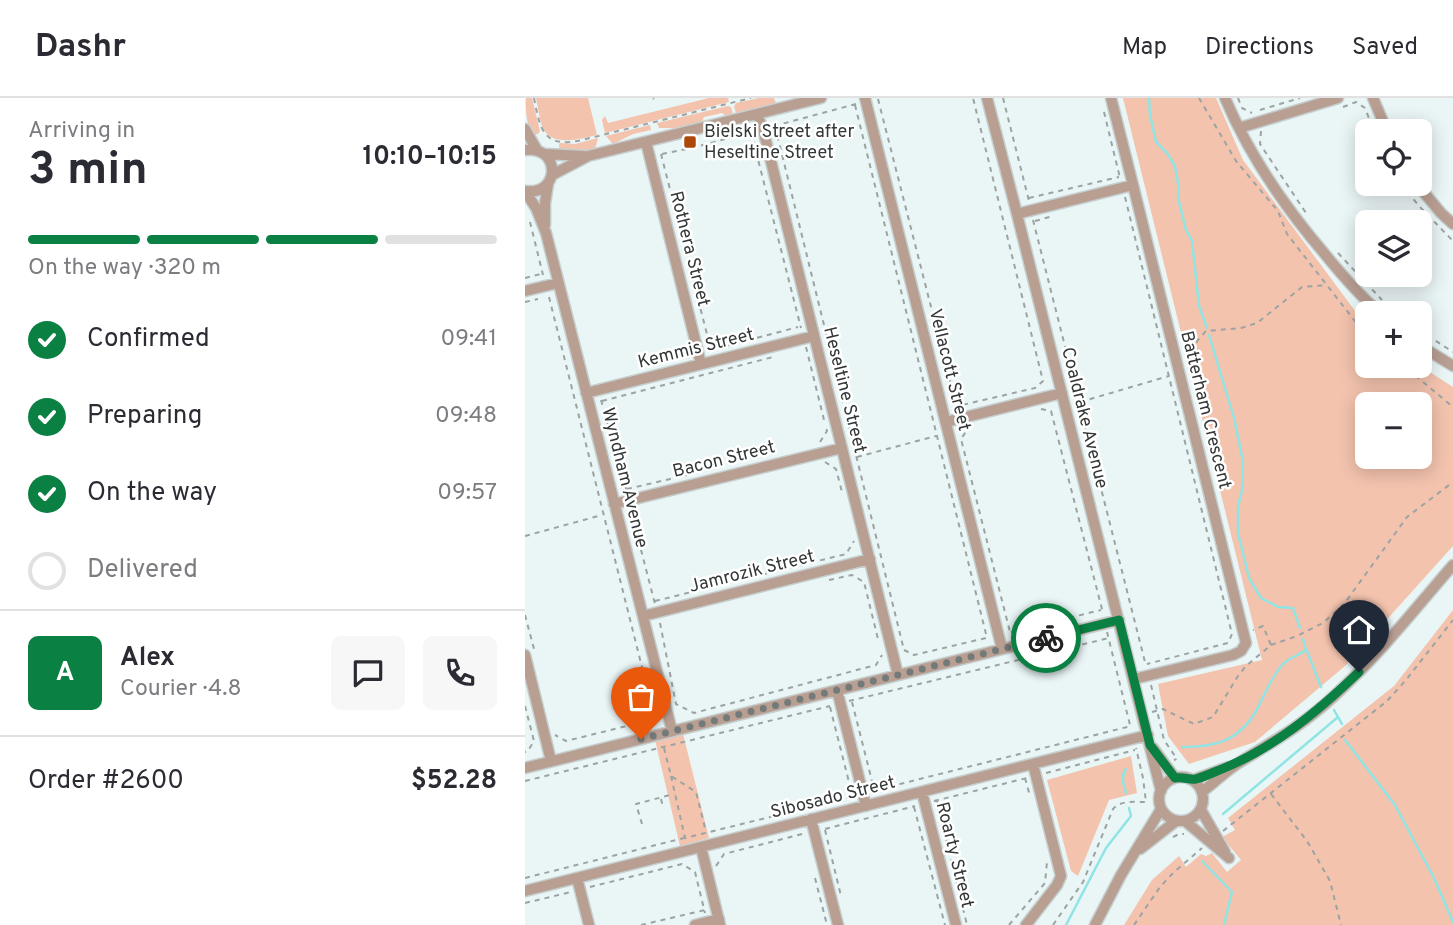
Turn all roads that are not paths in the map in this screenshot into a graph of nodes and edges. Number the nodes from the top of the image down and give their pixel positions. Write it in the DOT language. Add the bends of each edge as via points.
graph roads {
  1 [pos="821,98"];
  2 [pos="865,98"];
  3 [pos="986,98"];
  4 [pos="1111,98"];
  5 [pos="1225,98"];
  6 [pos="1374,98"];
  7 [pos="1341,102"];
  8 [pos="757,114"];
  9 [pos="1382,119"];
  10 [pos="1238,128"];
  11 [pos="525,129"];
  12 [pos="646,142"];
  13 [pos="525,150"];
  14 [pos="541,152"];
  15 [pos="588,156"];
  16 [pos="550,180"];
  17 [pos="1125,183"];
  18 [pos="525,191"];
  19 [pos="1427,196"];
  20 [pos="1017,214"];
  21 [pos="1453,224"];
  22 [pos="546,233"];
  23 [pos="558,282"];
  24 [pos="525,291"];
  25 [pos="1368,301"];
  26 [pos="809,337"];
  27 [pos="1432,353"];
  28 [pos="701,364"];
  29 [pos="1453,366"];
  30 [pos="586,393"];
  31 [pos="1062,393"];
  32 [pos="946,422"];
  33 [pos="842,447"];
  34 [pos="614,504"];
  35 [pos="870,559"];
  36 [pos="1453,565"];
  37 [pos="643,616"];
  38 [pos="1119,620"];
  39 [pos="1002,649"];
  40 [pos="525,655"];
  41 [pos="898,675"];
  42 [pos="1134,679"];
  43 [pos="837,690"];
  44 [pos="672,731"];
  45 [pos="1149,740"];
  46 [pos="551,761"];
  47 [pos="1238,763"];
  48 [pos="1033,764"];
  49 [pos="525,768"];
  50 [pos="1175,778"];
  51 [pos="1193,780"];
  52 [pos="1161,791"];
  53 [pos="922,792"];
  54 [pos="1202,792"];
  55 [pos="866,806"];
  56 [pos="1161,809"];
  57 [pos="1201,810"];
  58 [pos="811,819"];
  59 [pos="1181,821"];
  60 [pos="701,847"];
  61 [pos="1134,854"];
  62 [pos="577,878"];
  63 [pos="525,891"];
  64 [pos="720,922"];
  65 [pos="589,925"];
  66 [pos="695,925"];
  67 [pos="838,925"];
  68 [pos="955,925"];
  69 [pos="1026,925"];
  70 [pos="1095,925"];
  1 -- 8 [label="street"];
  2 -- 32 [label="street, Vellacott Street"];
  3 -- 20 [label="street, Coaldrake Avenue"];
  4 -- 17 [label="street, Batterham Crescent"];
  5 -- 10 [label="street"];
  6 -- 9 [label="street"];
  7 -- 10 [label="street"];
  8 -- 12 [label="street"];
  8 -- 26 [label="street, Heseltine Street"];
  10 -- 25 [label="street" via="1300,224"];
  11 -- 14 [label="street"];
  12 -- 15 [label="street"];
  12 -- 28 [label="street, Rothera Street"];
  13 -- 14 [label="street"];
  14 -- 15 [label="street"];
  14 -- 16 [label="street" via="551,164"];
  15 -- 16 [label="street"];
  16 -- 18 [label="street" via="537,191"];
  16 -- 22 [label="street, Wyndham Avenue" via="544,209"];
  17 -- 20 [label="street"];
  17 -- 42 [label="street, Batterham Crescent" via="1179,373 1246,643 1233,655 1147,670"];
  18 -- 22 [label="street, Wyndham Avenue"];
  19 -- 21 [label="street"];
  20 -- 31 [label="street, Coaldrake Avenue"];
  22 -- 23 [label="street, Wyndham Avenue"];
  23 -- 24 [label="street"];
  23 -- 30 [label="street, Wyndham Avenue"];
  26 -- 28 [label="street, Kemmis Street"];
  26 -- 33 [label="street, Heseltine Street"];
  27 -- 29 [label="street"];
  28 -- 30 [label="street, Kemmis Street"];
  30 -- 34 [label="street, Wyndham Avenue"];
  31 -- 32 [label="street"];
  31 -- 38 [label="street, Coaldrake Avenue"];
  32 -- 39 [label="street, Vellacott Street"];
  33 -- 34 [label="street, Bacon Street" via="627,495"];
  33 -- 35 [label="street, Heseltine Street"];
  34 -- 37 [label="street, Wyndham Avenue"];
  35 -- 37 [label="street, Jamrozik Street"];
  35 -- 41 [label="street, Heseltine Street"];
  36 -- 47 [label="street" via="1333,698"];
  37 -- 44 [label="street, Wyndham Avenue"];
  38 -- 39 [label="street"];
  38 -- 42 [label="street, Coaldrake Avenue"];
  39 -- 41 [label="street"];
  40 -- 46 [label="street"];
  41 -- 43 [label="street"];
  42 -- 45 [label="street, Coaldrake Avenue"];
  43 -- 44 [label="street"];
  43 -- 55 [label="street"];
  44 -- 46 [label="street"];
  45 -- 48 [label="street, Sibosado Street" via="1134,738"];
  45 -- 50 [label="street, Coaldrake Avenue"];
  45 -- 52 [label="street, Coaldrake Avenue"];
  46 -- 49 [label="street"];
  47 -- 51 [label="street"];
  47 -- 54 [label="street"];
  48 -- 53 [label="street, Sibosado Street"];
  48 -- 69 [label="street" via="1061,876"];
  50 -- 51 [label="street"];
  50 -- 52 [label="street"];
  51 -- 54 [label="street"];
  52 -- 56 [label="street"];
  53 -- 55 [label="street, Sibosado Street"];
  53 -- 68 [label="street, Roarty Street"];
  54 -- 57 [label="street"];
  55 -- 58 [label="street, Sibosado Street"];
  56 -- 59 [label="street" via="1170,819"];
  56 -- 61 [label="street"];
  57 -- 59 [label="street"];
  57 -- 59 [label="street" via="1229,858"];
  58 -- 60 [label="street, Sibosado Street"];
  58 -- 67 [label="street"];
  59 -- 61 [label="street"];
  60 -- 62 [label="street, Sibosado Street"];
  60 -- 64 [label="street"];
  61 -- 70 [label="street"];
  62 -- 63 [label="street, Sibosado Street"];
  62 -- 65 [label="street"];
  64 -- 66 [label="street"];
}
